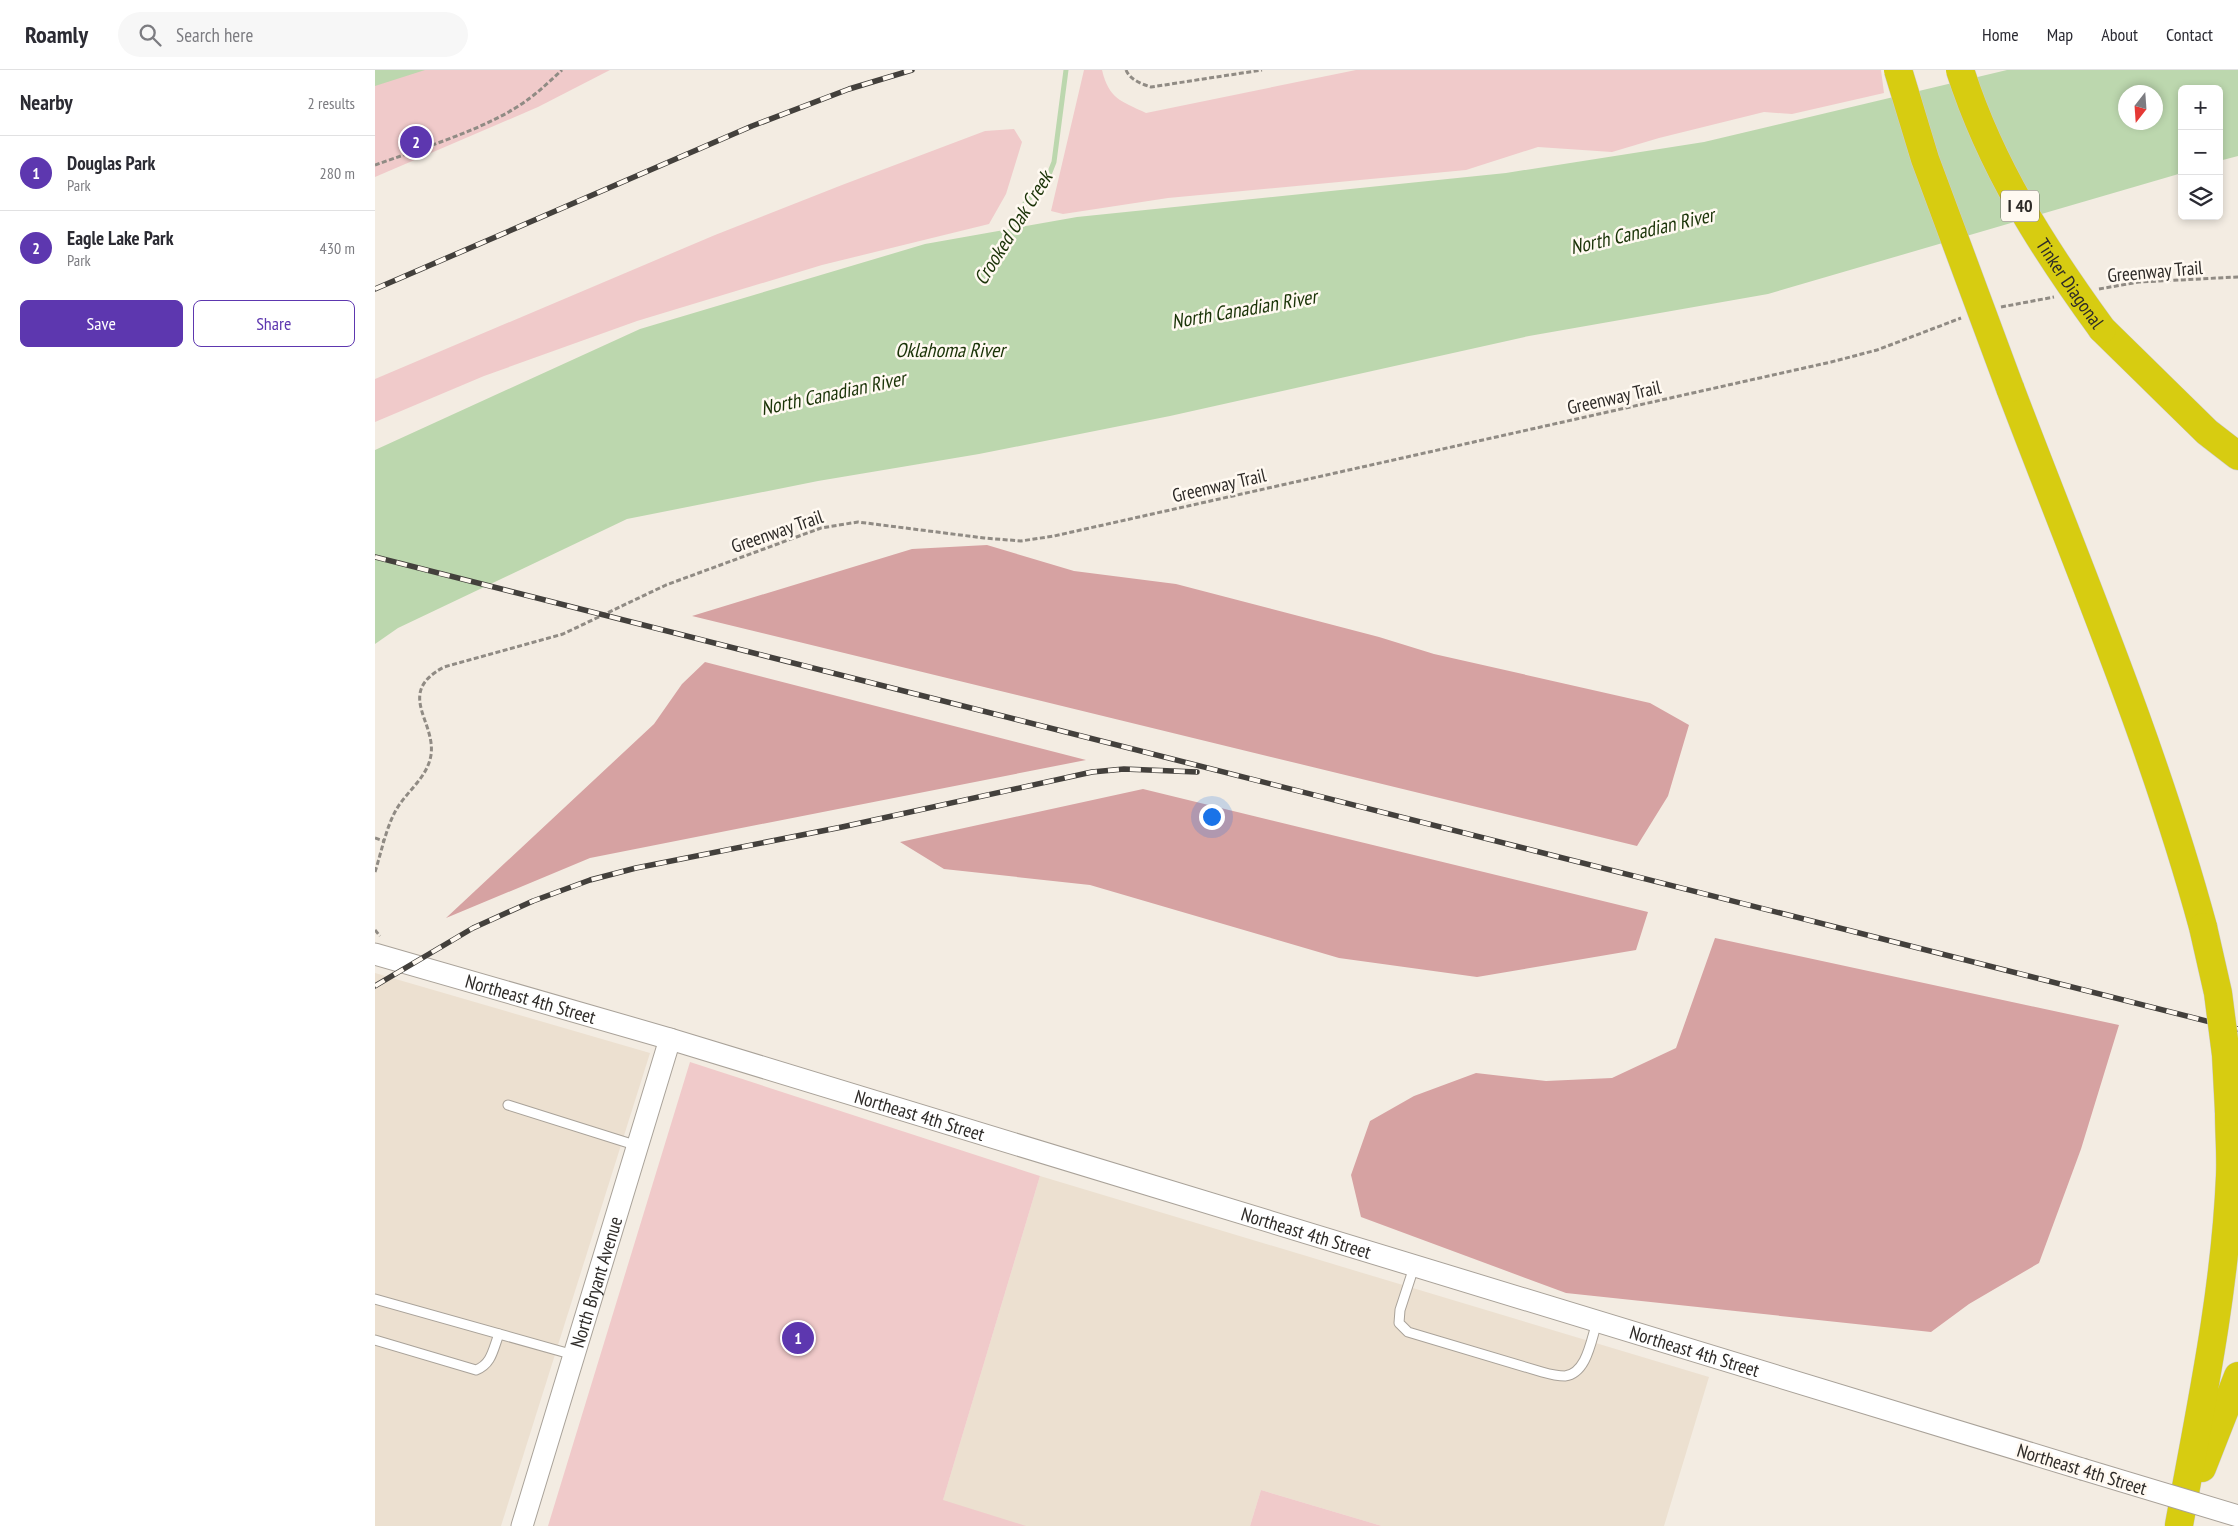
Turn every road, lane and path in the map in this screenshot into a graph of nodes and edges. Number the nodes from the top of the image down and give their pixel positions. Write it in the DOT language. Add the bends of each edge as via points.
graph roads {
  1 [pos="562,70"];
  2 [pos="1126,70"];
  3 [pos="1262,70"];
  4 [pos="1898,70"];
  5 [pos="1960,70"];
  6 [pos="375,165"];
  7 [pos="2238,278"];
  8 [pos="2090,291"];
  9 [pos="2061,296"];
  10 [pos="1994,309"];
  11 [pos="1963,317"];
  12 [pos="2238,456"];
  13 [pos="375,838"];
  14 [pos="384,841"];
  15 [pos="375,872"];
  16 [pos="375,954"];
  17 [pos="670,1039"];
  18 [pos="508,1105"];
  19 [pos="638,1146"];
  20 [pos="1414,1267"];
  21 [pos="375,1299"];
  22 [pos="1597,1322"];
  23 [pos="499,1334"];
  24 [pos="375,1340"];
  25 [pos="574,1356"];
  26 [pos="2238,1376"];
  27 [pos="2238,1516"];
  28 [pos="522,1526"];
  29 [pos="2179,1526"];
  1 -- 6 [label="path" via="530,98 500,116"];
  2 -- 3 [label="path" via="1139,83 1151,87"];
  4 -- 29 [label="highway, bridge" via="1925,159 2153,762 2182,850 2218,993 2229,1112 2230,1175 2225,1245"];
  5 -- 12 [label="highway, Tinker Diagonal / I 40, bridge" via="1978,120 2015,197 2055,264 2102,329 2207,432"];
  7 -- 8 [label="path, Greenway Trail" via="2139,282"];
  9 -- 10 [label="path"];
  11 -- 14 [label="path, Greenway Trail" via="1877,350 1831,362 1054,536 1021,541 858,522 821,528 666,585 563,634 444,667 430,675 421,690 419,708 433,744 430,763 403,799"];
  13 -- 14 [label="path"];
  14 -- 15 [label="path, Greenway Trail"];
  16 -- 17 [label="street, Northeast 4th Street"];
  17 -- 19 [label="street, North Bryant Avenue"];
  17 -- 20 [label="street, Northeast 4th Street"];
  18 -- 19 [label="lane"];
  19 -- 25 [label="street, North Bryant Avenue"];
  20 -- 22 [label="street, Northeast 4th Street"];
  20 -- 22 [label="lane" via="1400,1310 1399,1323 1408,1332 1541,1372 1563,1376 1573,1374 1583,1366"];
  21 -- 23 [label="lane"];
  22 -- 27 [label="street, Northeast 4th Street, bridge"];
  23 -- 24 [label="lane" via="489,1361 476,1370"];
  23 -- 25 [label="lane"];
  25 -- 28 [label="street, North Bryant Avenue"];
  26 -- 29 [label="highway"];
}
